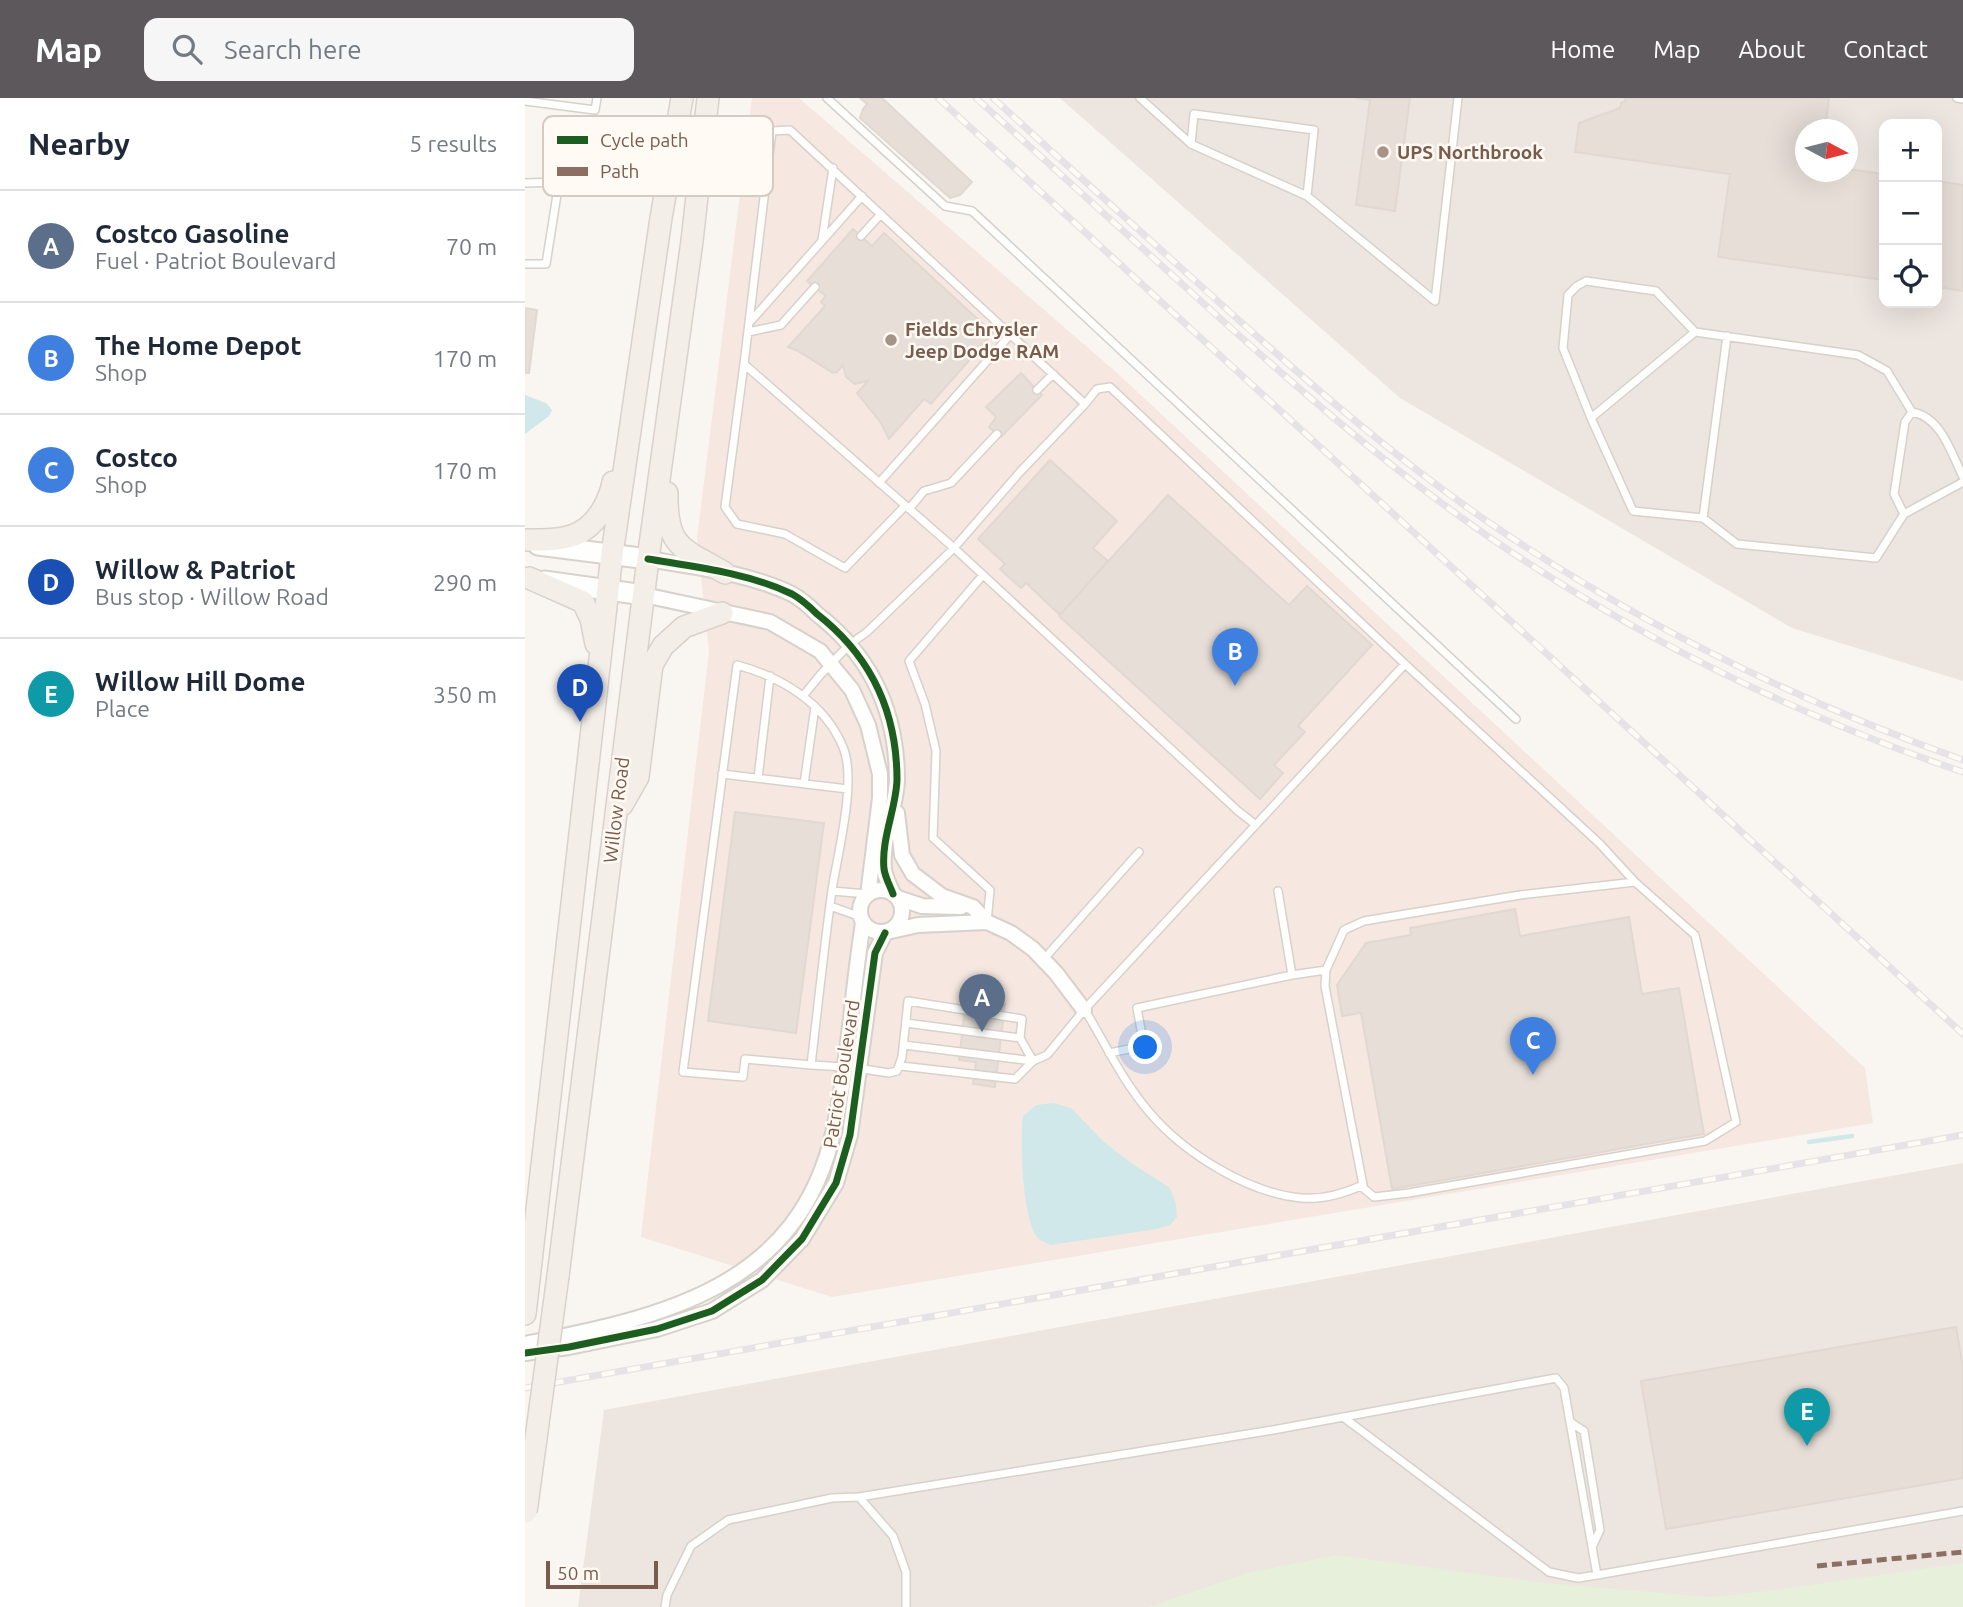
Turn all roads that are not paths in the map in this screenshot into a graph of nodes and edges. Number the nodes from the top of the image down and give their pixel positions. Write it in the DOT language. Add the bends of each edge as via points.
graph roads {
  1 [pos="597,98"];
  2 [pos="682,98"];
  3 [pos="708,98"];
  4 [pos="827,98"];
  5 [pos="1140,98"];
  6 [pos="1458,98"];
  7 [pos="1957,98"];
  8 [pos="1963,99"];
  9 [pos="525,101"];
  10 [pos="552,101"];
  11 [pos="679,116"];
  12 [pos="706,116"];
  13 [pos="773,131"];
  14 [pos="1191,144"];
  15 [pos="833,168"];
  16 [pos="543,182"];
  17 [pos="525,183"];
  18 [pos="557,196"];
  19 [pos="665,196"];
  20 [pos="697,196"];
  21 [pos="764,196"];
  22 [pos="862,196"];
  23 [pos="1307,197"];
  24 [pos="881,214"];
  25 [pos="661,218"];
  26 [pos="861,236"];
  27 [pos="692,241"];
  28 [pos="822,241"];
  29 [pos="525,264"];
  30 [pos="815,287"];
  31 [pos="749,323"];
  32 [pos="748,332"];
  33 [pos="1695,332"];
  34 [pos="1010,335"];
  35 [pos="1727,336"];
  36 [pos="744,364"];
  37 [pos="1053,374"];
  38 [pos="1037,390"];
  39 [pos="1085,404"];
  40 [pos="1912,412"];
  41 [pos="1591,418"];
  42 [pos="997,434"];
  43 [pos="1963,477"];
  44 [pos="1963,482"];
  45 [pos="879,483"];
  46 [pos="907,507"];
  47 [pos="1904,514"];
  48 [pos="1703,518"];
  49 [pos="525,542"];
  50 [pos="954,548"];
  51 [pos="612,554"];
  52 [pos="648,559"];
  53 [pos="725,573"];
  54 [pos="983,575"];
  55 [pos="527,578"];
  56 [pos="608,590"];
  57 [pos="643,594"];
  58 [pos="722,613"];
  59 [pos="850,645"];
  60 [pos="831,664"];
  61 [pos="1405,664"];
  62 [pos="771,676"];
  63 [pos="598,677"];
  64 [pos="803,696"];
  65 [pos="815,707"];
  66 [pos="1516,719"];
  67 [pos="722,774"];
  68 [pos="758,778"];
  69 [pos="804,784"];
  70 [pos="848,789"];
  71 [pos="896,794"];
  72 [pos="615,816"];
  73 [pos="1256,825"];
  74 [pos="1139,852"];
  75 [pos="1635,882"];
  76 [pos="832,891"];
  77 [pos="1278,891"];
  78 [pos="868,895"];
  79 [pos="896,896"];
  80 [pos="830,906"];
  81 [pos="973,907"];
  82 [pos="862,920"];
  83 [pos="986,922"];
  84 [pos="888,932"];
  85 [pos="1043,960"];
  86 [pos="1326,970"];
  87 [pos="1292,975"];
  88 [pos="1084,1010"];
  89 [pos="906,1023"];
  90 [pos="1020,1038"];
  91 [pos="904,1045"];
  92 [pos="1109,1053"];
  93 [pos="1033,1061"];
  94 [pos="811,1065"];
  95 [pos="901,1066"];
  96 [pos="852,1068"];
  97 [pos="1361,1186"];
  98 [pos="525,1314"];
  99 [pos="525,1344"];
  100 [pos="525,1353"];
  101 [pos="1343,1417"];
  102 [pos="1570,1422"];
  103 [pos="859,1497"];
  104 [pos="1963,1511"];
  105 [pos="526,1517"];
  106 [pos="1592,1548"];
  107 [pos="1597,1575"];
  108 [pos="665,1607"];
  109 [pos="906,1607"];
  1 -- 10 [label="lane" via="595,110"];
  2 -- 11 [label="main road, Willow Road"];
  3 -- 12 [label="main road, Willow Road"];
  4 -- 66 [label="lane" via="945,206 972,211"];
  5 -- 14 [label="lane"];
  6 -- 23 [label="lane" via="1436,301"];
  7 -- 8 [label="lane"];
  9 -- 10 [label="lane"];
  13 -- 15 [label="lane" via="790,130"];
  14 -- 23 [label="lane"];
  14 -- 23 [label="lane" via="1194,114 1314,130"];
  15 -- 22 [label="lane"];
  15 -- 28 [label="lane"];
  16 -- 17 [label="lane"];
  18 -- 29 [label="lane" via="547,264"];
  19 -- 25 [label="main road, Willow Road"];
  20 -- 27 [label="main road, Willow Road"];
  21 -- 31 [label="lane"];
  22 -- 24 [label="lane"];
  22 -- 28 [label="lane"];
  24 -- 26 [label="lane"];
  24 -- 34 [label="lane"];
  25 -- 49 [label="main road" via="636,314 612,489 588,530"];
  25 -- 51 [label="main road, Willow Road"];
  27 -- 52 [label="main road, Willow Road"];
  27 -- 53 [label="main road" via="692,281 669,454 667,512 670,532 680,547"];
  28 -- 31 [label="lane"];
  30 -- 32 [label="lane" via="781,325"];
  31 -- 32 [label="lane"];
  32 -- 36 [label="lane"];
  33 -- 35 [label="lane"];
  33 -- 41 [label="lane"];
  33 -- 41 [label="lane" via="1656,291 1586,281 1577,286 1568,295 1563,348"];
  34 -- 37 [label="lane"];
  34 -- 45 [label="lane"];
  35 -- 40 [label="lane" via="1857,355 1887,371"];
  35 -- 48 [label="lane"];
  36 -- 45 [label="lane"];
  36 -- 46 [label="lane" via="725,507 737,524 785,534 845,568"];
  37 -- 38 [label="lane"];
  37 -- 39 [label="lane"];
  39 -- 50 [label="lane"];
  39 -- 61 [label="lane" via="1097,389 1110,387"];
  40 -- 43 [label="lane" via="1923,414 1938,427"];
  40 -- 47 [label="lane" via="1905,422 1894,495"];
  41 -- 48 [label="lane" via="1633,511"];
  42 -- 46 [label="lane" via="951,483 924,491"];
  44 -- 47 [label="lane"];
  45 -- 46 [label="lane"];
  46 -- 50 [label="lane"];
  47 -- 48 [label="lane" via="1876,558 1737,544"];
  49 -- 51 [label="main road, Patriot Boulevard"];
  50 -- 54 [label="lane"];
  50 -- 59 [label="lane"];
  51 -- 52 [label="main road, Patriot Boulevard"];
  51 -- 56 [label="main road, Willow Road"];
  52 -- 53 [label="street, Patriot Boulevard"];
  52 -- 57 [label="main road, Willow Road"];
  53 -- 59 [label="street, Patriot Boulevard" via="794,595"];
  54 -- 73 [label="lane"];
  54 -- 83 [label="lane" via="909,661 936,751 933,838 990,890"];
  55 -- 56 [label="main road, Patriot Boulevard"];
  55 -- 63 [label="main road" via="583,602 595,635"];
  56 -- 57 [label="main road, Patriot Boulevard"];
  56 -- 63 [label="main road, Willow Road"];
  57 -- 58 [label="street, Patriot Boulevard"];
  57 -- 72 [label="main road, Willow Road"];
  58 -- 60 [label="street, Patriot Boulevard" via="770,622 820,651"];
  58 -- 72 [label="main road" via="684,627 663,646 652,665 638,777"];
  59 -- 60 [label="lane"];
  59 -- 71 [label="street, Patriot Boulevard" via="860,655 887,708 896,758"];
  60 -- 64 [label="lane"];
  60 -- 78 [label="street, Patriot Boulevard" via="852,690 878,758 880,798"];
  61 -- 73 [label="lane"];
  61 -- 75 [label="lane" via="1600,844"];
  62 -- 64 [label="lane"];
  62 -- 67 [label="lane" via="737,665"];
  62 -- 68 [label="lane"];
  63 -- 98 [label="main road, Willow Road"];
  64 -- 65 [label="lane"];
  65 -- 69 [label="lane"];
  65 -- 70 [label="lane" via="843,747"];
  67 -- 68 [label="lane"];
  67 -- 94 [label="lane" via="683,1072 743,1077 745,1059"];
  68 -- 69 [label="lane"];
  69 -- 70 [label="lane"];
  70 -- 76 [label="lane"];
  71 -- 79 [label="street, Patriot Boulevard" via="884,869"];
  71 -- 81 [label="street" via="902,855 913,874 942,896"];
  72 -- 105 [label="main road, Willow Road, bridge"];
  73 -- 88 [label="lane"];
  74 -- 85 [label="lane"];
  75 -- 86 [label="lane" via="1520,895 1364,921 1344,930"];
  75 -- 97 [label="lane" via="1695,935 1736,1122 1705,1141 1409,1194 1374,1197"];
  76 -- 78 [label="lane"];
  76 -- 80 [label="lane"];
  77 -- 87 [label="lane"];
  78 -- 79 [label="street" via="881,890"];
  78 -- 82 [label="street, Patriot Boulevard" via="861,905"];
  79 -- 81 [label="street" via="922,906"];
  79 -- 84 [label="street, Patriot Boulevard" via="902,916"];
  80 -- 82 [label="lane"];
  80 -- 94 [label="lane"];
  81 -- 83 [label="street"];
  82 -- 84 [label="street" via="873,931"];
  82 -- 96 [label="street, Patriot Boulevard"];
  83 -- 84 [label="street" via="918,925"];
  83 -- 85 [label="street" via="1011,933"];
  84 -- 96 [label="street, Patriot Boulevard" via="875,953"];
  85 -- 88 [label="street"];
  86 -- 87 [label="lane"];
  86 -- 97 [label="lane" via="1325,986"];
  87 -- 92 [label="lane" via="1137,1008 1144,1046"];
  88 -- 92 [label="lane"];
  88 -- 93 [label="lane" via="1047,1055"];
  89 -- 90 [label="lane"];
  89 -- 90 [label="lane" via="908,1001 1022,1020"];
  89 -- 91 [label="lane"];
  90 -- 93 [label="lane"];
  91 -- 93 [label="lane"];
  91 -- 95 [label="lane"];
  92 -- 97 [label="lane" via="1150,1114 1220,1169 1299,1198 1332,1196"];
  93 -- 95 [label="lane" via="1015,1079"];
  94 -- 96 [label="lane"];
  95 -- 96 [label="lane" via="889,1073"];
  96 -- 99 [label="street, Patriot Boulevard" via="828,1155 790,1227 765,1255 714,1290 686,1302 613,1325"];
  96 -- 100 [label="street, Patriot Boulevard" via="850,1135 836,1183 801,1239 762,1280 712,1311 657,1329"];
  101 -- 102 [label="lane" via="1556,1378 1564,1388"];
  101 -- 103 [label="lane"];
  101 -- 107 [label="lane" via="1549,1572 1579,1578"];
  102 -- 106 [label="lane"];
  102 -- 106 [label="lane" via="1584,1431 1600,1530"];
  103 -- 108 [label="lane" via="832,1498 728,1520 691,1546"];
  103 -- 109 [label="lane" via="893,1536 906,1572"];
  104 -- 107 [label="lane"];
  106 -- 107 [label="lane"];
}
